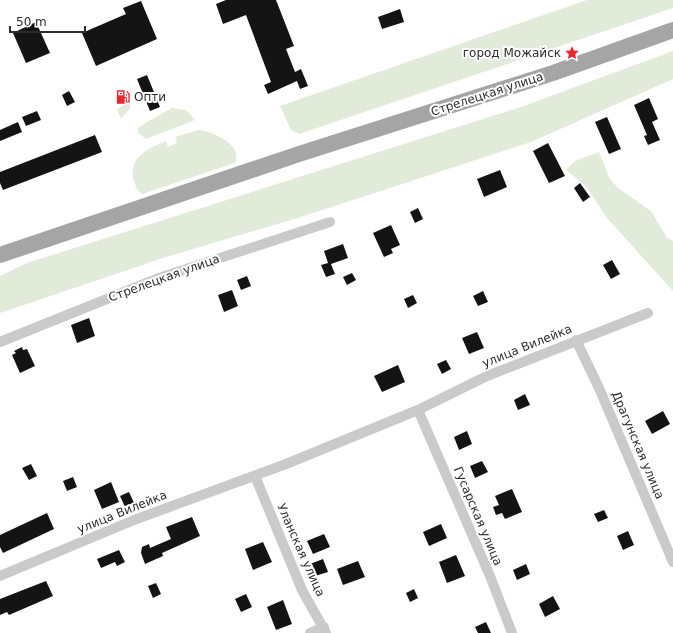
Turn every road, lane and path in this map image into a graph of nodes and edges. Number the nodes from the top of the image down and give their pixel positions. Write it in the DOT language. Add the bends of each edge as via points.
graph roads {
  1 [pos="673,30"];
  2 [pos="330,222"];
  3 [pos="0,255"];
  4 [pos="648,313"];
  5 [pos="576,340"];
  6 [pos="0,342"];
  7 [pos="418,410"];
  8 [pos="255,476"];
  9 [pos="673,562"];
  10 [pos="0,576"];
  11 [pos="325,630"];
  12 [pos="310,633"];
  13 [pos="512,633"];
  1 -- 3 [label="main road, Стрелецкая улица" via="553,73 299,154"];
  2 -- 6 [label="street, Стрелецкая улица" via="159,278"];
  4 -- 5 [label="street, улица Вилейка"];
  5 -- 7 [label="street, улица Вилейка" via="487,376"];
  5 -- 9 [label="street, Драгунская улица"];
  7 -- 8 [label="street, улица Вилейка"];
  7 -- 13 [label="street, Гусарская улица"];
  8 -- 10 [label="street, улица Вилейка" via="141,517"];
  8 -- 11 [label="street, Уланская улица" via="302,590"];
  11 -- 12 [label="street"];
}
